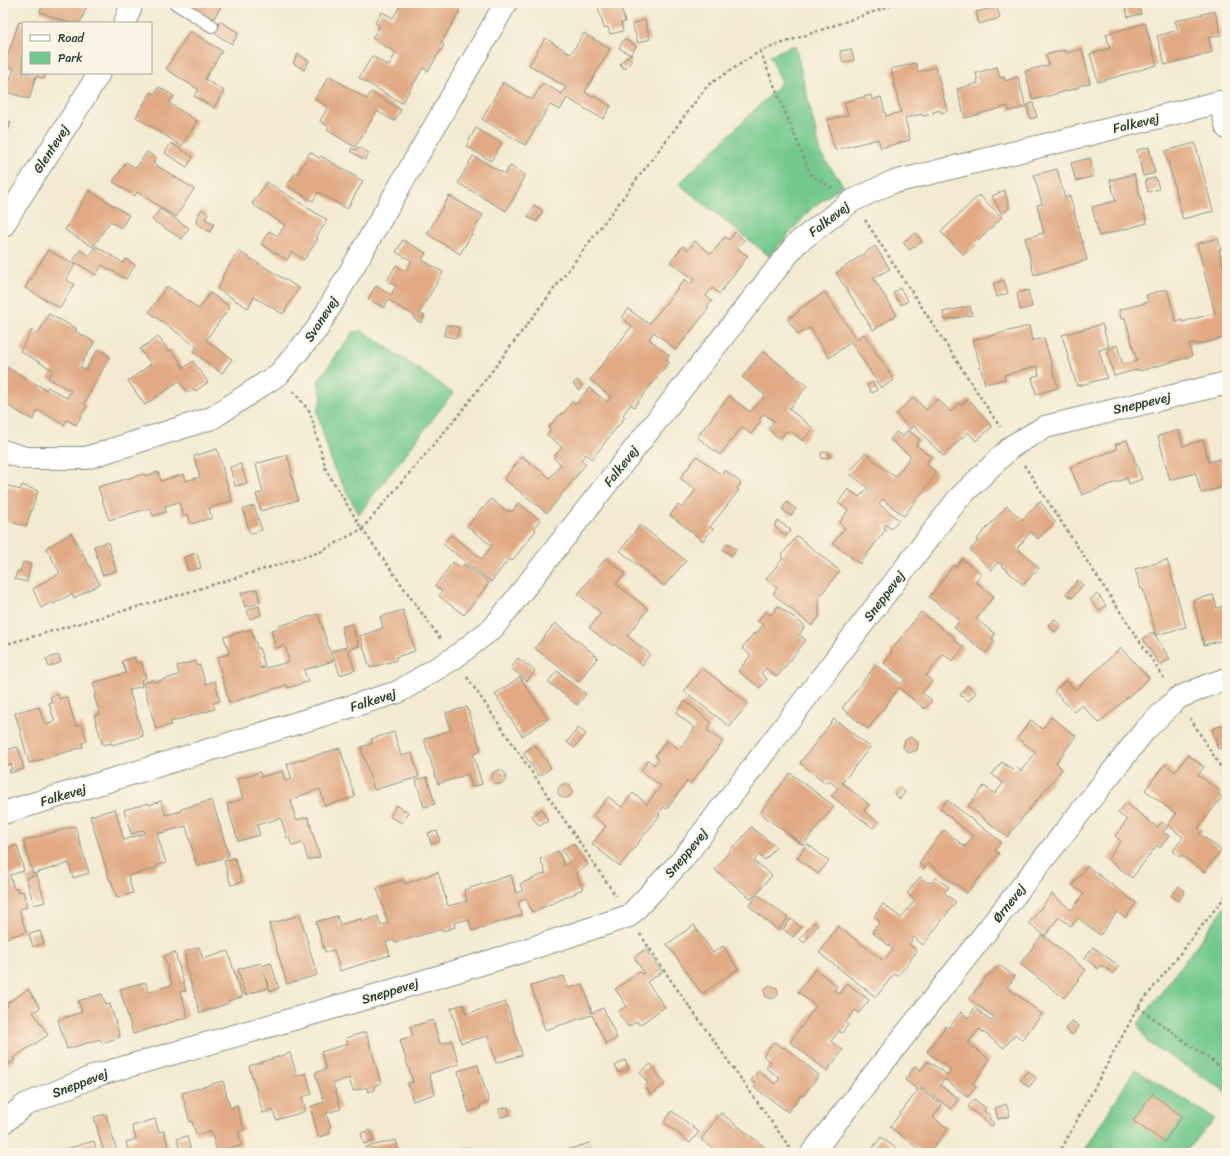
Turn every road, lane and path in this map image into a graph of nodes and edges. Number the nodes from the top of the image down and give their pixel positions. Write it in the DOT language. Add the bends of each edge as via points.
graph roads {
  1 [pos="132,3"];
  2 [pos="175,3"];
  3 [pos="506,3"];
  4 [pos="899,3"];
  5 [pos="125,22"];
  6 [pos="212,26"];
  7 [pos="760,50"];
  8 [pos="98,74"];
  9 [pos="1227,128"];
  10 [pos="852,201"];
  11 [pos="3,226"];
  12 [pos="279,374"];
  13 [pos="1227,383"];
  14 [pos="1012,446"];
  15 [pos="3,451"];
  16 [pos="362,529"];
  17 [pos="3,645"];
  18 [pos="454,658"];
  19 [pos="1227,679"];
  20 [pos="1178,698"];
  21 [pos="1227,777"];
  22 [pos="3,813"];
  23 [pos="1227,894"];
  24 [pos="629,916"];
  25 [pos="1138,1007"];
  26 [pos="1227,1072"];
  27 [pos="3,1123"];
  28 [pos="794,1153"];
  29 [pos="812,1153"];
  30 [pos="1050,1153"];
  1 -- 5 [label="street"];
  2 -- 6 [label="lane"];
  3 -- 12 [label="street, Svanevej" via="317,329"];
  4 -- 7 [label="path"];
  7 -- 10 [label="path" via="811,175"];
  7 -- 16 [label="path" via="708,85 458,416"];
  8 -- 11 [label="street, Glentevej"];
  9 -- 10 [label="street, Falkevej" via="1220,102 890,183"];
  10 -- 14 [label="path"];
  10 -- 18 [label="street, Falkevej" via="796,244 494,628"];
  12 -- 15 [label="street, Svanevej" via="212,418 86,458 25,458"];
  12 -- 16 [label="path" via="310,412 326,470"];
  13 -- 14 [label="street, Sneppevej" via="1045,427"];
  14 -- 20 [label="path"];
  14 -- 24 [label="street, Sneppevej" via="958,499 682,860"];
  16 -- 17 [label="path" via="320,552"];
  16 -- 18 [label="path"];
  18 -- 22 [label="street, Falkevej" via="398,692"];
  18 -- 24 [label="path"];
  19 -- 20 [label="street, Ørnevej"];
  20 -- 21 [label="path"];
  20 -- 29 [label="street, Ørnevej" via="1145,730"];
  23 -- 25 [label="path"];
  24 -- 27 [label="street, Sneppevej" via="375,996 97,1075 25,1105"];
  24 -- 28 [label="path"];
  25 -- 26 [label="path"];
  25 -- 30 [label="path" via="1062,1148"];
}
